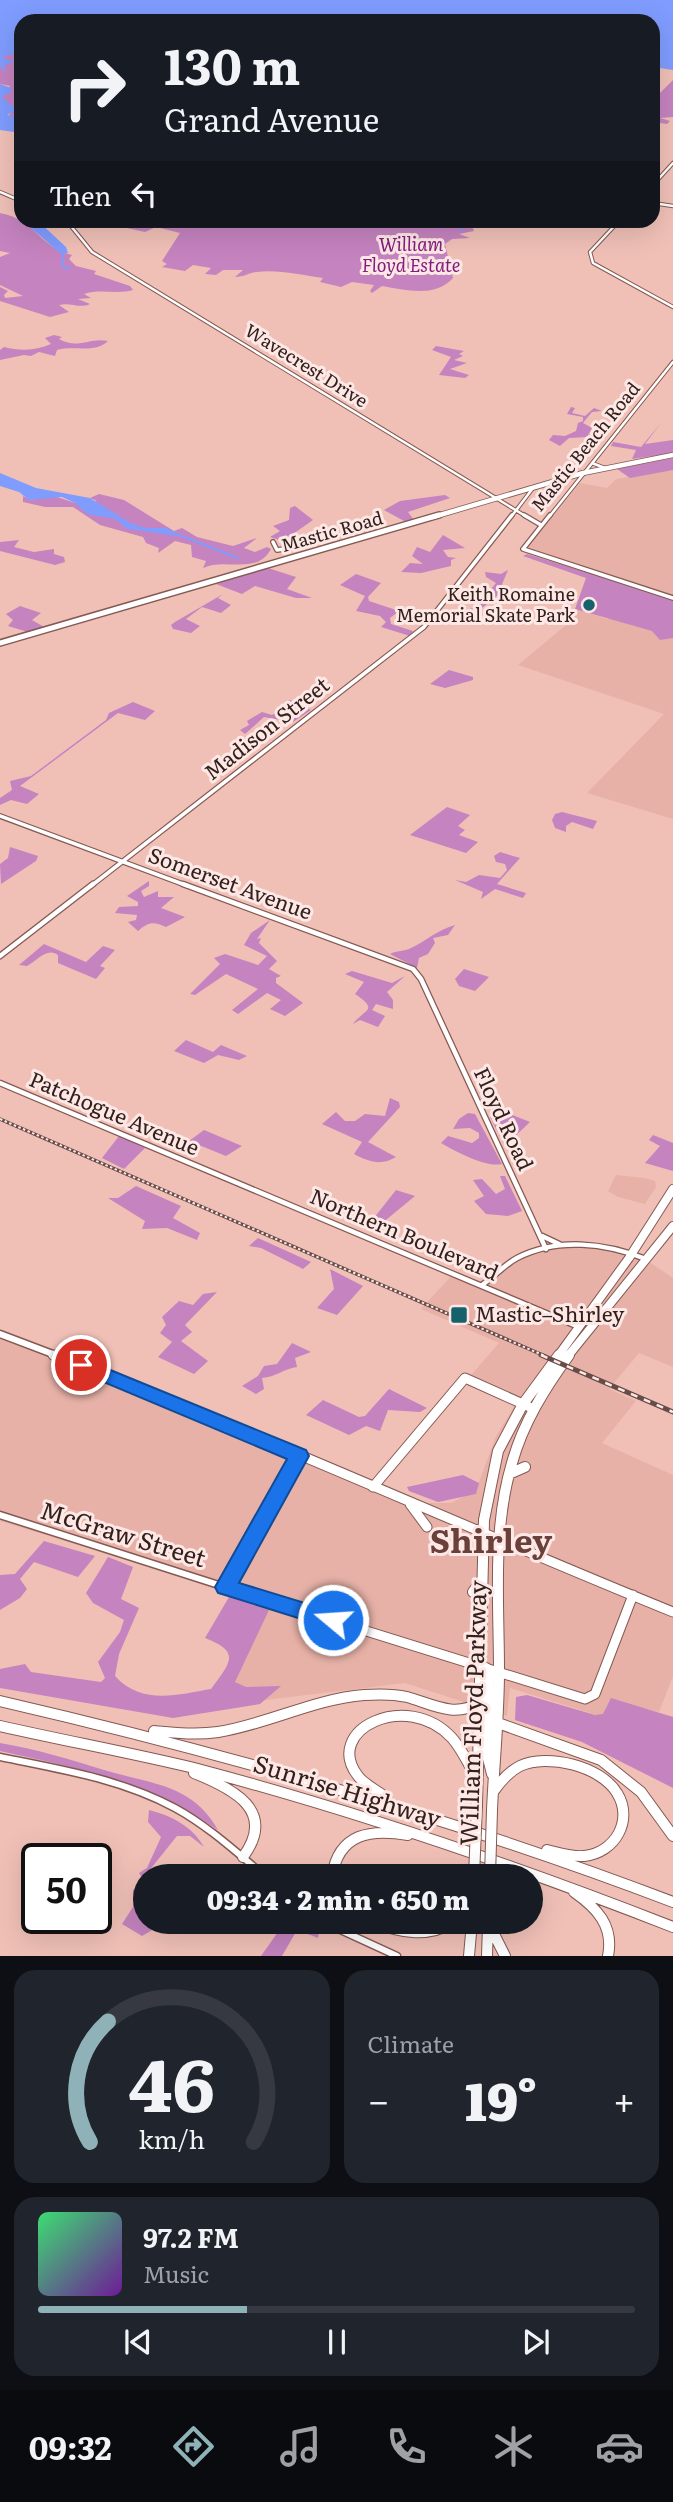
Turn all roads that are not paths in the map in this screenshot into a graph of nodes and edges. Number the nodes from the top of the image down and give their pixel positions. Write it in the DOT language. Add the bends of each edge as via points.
graph roads {
  1 [pos="673,163"];
  2 [pos="660,177"];
  3 [pos="72,228"];
  4 [pos="613,228"];
  5 [pos="673,307"];
  6 [pos="673,362"];
  7 [pos="673,455"];
  8 [pos="592,463"];
  9 [pos="605,468"];
  10 [pos="583,473"];
  11 [pos="570,477"];
  12 [pos="578,480"];
  13 [pos="534,487"];
  14 [pos="520,491"];
  15 [pos="525,497"];
  16 [pos="497,498"];
  17 [pos="507,504"];
  18 [pos="519,504"];
  19 [pos="515,509"];
  20 [pos="510,517"];
  21 [pos="527,517"];
  22 [pos="541,525"];
  23 [pos="273,542"];
  24 [pos="291,548"];
  25 [pos="673,598"];
  26 [pos="0,643"];
  27 [pos="0,816"];
  28 [pos="122,861"];
  29 [pos="0,956"];
  30 [pos="432,1003"];
  31 [pos="0,1083"];
  32 [pos="216,1173"];
  33 [pos="673,1189"];
  34 [pos="673,1226"];
  35 [pos="539,1233"];
  36 [pos="566,1245"];
  37 [pos="546,1249"];
  38 [pos="632,1253"];
  39 [pos="647,1259"];
  40 [pos="481,1285"];
  41 [pos="579,1327"];
  42 [pos="0,1334"];
  43 [pos="523,1404"];
  44 [pos="534,1409"];
  45 [pos="299,1456"];
  46 [pos="524,1467"];
  47 [pos="509,1474"];
  48 [pos="373,1487"];
  49 [pos="409,1503"];
  50 [pos="0,1515"];
  51 [pos="427,1527"];
  52 [pos="483,1535"];
  53 [pos="499,1542"];
  54 [pos="482,1581"];
  55 [pos="225,1587"];
  56 [pos="633,1595"];
  57 [pos="481,1610"];
  58 [pos="673,1612"];
  59 [pos="483,1667"];
  60 [pos="499,1672"];
  61 [pos="0,1700"];
  62 [pos="479,1703"];
  63 [pos="498,1723"];
  64 [pos="109,1725"];
  65 [pos="0,1726"];
  66 [pos="0,1757"];
  67 [pos="164,1763"];
  68 [pos="477,1780"];
  69 [pos="493,1781"];
  70 [pos="493,1793"];
  71 [pos="407,1807"];
  72 [pos="673,1836"];
  73 [pos="438,1841"];
  74 [pos="520,1844"];
  75 [pos="243,1857"];
  76 [pos="251,1864"];
  77 [pos="336,1864"];
  78 [pos="475,1864"];
  79 [pos="490,1864"];
  80 [pos="562,1884"];
  81 [pos="673,1902"];
  82 [pos="673,1927"];
  83 [pos="346,1934"];
  84 [pos="470,1934"];
  85 [pos="487,1934"];
  86 [pos="494,1934"];
  87 [pos="468,1954"];
  88 [pos="397,1956"];
  89 [pos="486,1956"];
  90 [pos="505,1956"];
  91 [pos="608,1956"];
  1 -- 2 [label="street"];
  3 -- 16 [label="street, Wavecrest Drive" via="92,252"];
  4 -- 5 [label="street" via="589,255 600,269"];
  6 -- 8 [label="street, Mastic Beach Road"];
  7 -- 9 [label="main road, Mastic Road"];
  8 -- 9 [label="street"];
  8 -- 10 [label="street, Mastic Beach Road"];
  9 -- 10 [label="main road, Mastic Road"];
  10 -- 11 [label="main road, Mastic Road"];
  10 -- 12 [label="street, Mastic Beach Road"];
  11 -- 12 [label="street"];
  11 -- 13 [label="main road, Mastic Road"];
  12 -- 22 [label="street, Mastic Beach Road"];
  13 -- 14 [label="main road, Mastic Road"];
  13 -- 15 [label="street, Madison Street"];
  14 -- 15 [label="street"];
  14 -- 16 [label="main road, Mastic Road"];
  15 -- 18 [label="street, Madison Street"];
  16 -- 17 [label="street, Wavecrest Drive"];
  16 -- 26 [label="main road, Mastic Road"];
  17 -- 18 [label="street"];
  17 -- 19 [label="street, Wavecrest Drive"];
  18 -- 19 [label="street, Madison Street"];
  19 -- 20 [label="street, Madison Street"];
  19 -- 21 [label="street, Wavecrest Drive"];
  20 -- 21 [label="street"];
  20 -- 28 [label="street, Madison Street" via="424,627"];
  21 -- 22 [label="street, Wavecrest Drive"];
  22 -- 25 [label="street, Mastic Beach Road" via="524,551"];
  23 -- 24 [label="street" via="278,550"];
  27 -- 28 [label="street, Somerset Avenue"];
  28 -- 29 [label="street, Madison Street"];
  28 -- 30 [label="street, Somerset Avenue" via="405,965 420,977"];
  30 -- 35 [label="street, Floyd Road"];
  31 -- 32 [label="street, Patchogue Avenue"];
  32 -- 40 [label="street, Northern Boulevard"];
  33 -- 38 [label="highway, William Floyd Parkway"];
  34 -- 39 [label="highway, William Floyd Parkway"];
  35 -- 36 [label="street" via="550,1242"];
  35 -- 37 [label="street, Floyd Road"];
  36 -- 37 [label="street"];
  36 -- 38 [label="street"];
  37 -- 40 [label="street" via="513,1261"];
  38 -- 39 [label="street"];
  38 -- 41 [label="highway, William Floyd Parkway"];
  39 -- 44 [label="highway, William Floyd Parkway" via="563,1364"];
  40 -- 41 [label="street, Northern Boulevard"];
  41 -- 43 [label="highway, William Floyd Parkway"];
  42 -- 45 [label="main road"];
  43 -- 44 [label="main road"];
  43 -- 48 [label="main road" via="465,1378"];
  43 -- 52 [label="highway, William Floyd Parkway" via="494,1464"];
  44 -- 47 [label="highway, William Floyd Parkway"];
  45 -- 48 [label="main road"];
  45 -- 55 [label="main road"];
  46 -- 47 [label="highway"];
  47 -- 53 [label="highway, William Floyd Parkway"];
  48 -- 49 [label="main road"];
  49 -- 51 [label="main road"];
  49 -- 52 [label="main road"];
  50 -- 55 [label="street, McGraw Street"];
  52 -- 53 [label="main road"];
  52 -- 54 [label="highway, William Floyd Parkway"];
  53 -- 56 [label="main road"];
  53 -- 60 [label="highway, William Floyd Parkway"];
  54 -- 57 [label="highway, William Floyd Parkway"];
  54 -- 57 [label="highway" via="473,1597"];
  55 -- 59 [label="main road, McGraw Street"];
  56 -- 58 [label="main road"];
  56 -- 60 [label="main road, McGraw Street" via="590,1698"];
  57 -- 59 [label="highway, William Floyd Parkway"];
  59 -- 60 [label="main road, McGraw Street"];
  59 -- 62 [label="highway, William Floyd Parkway"];
  59 -- 69 [label="highway" via="489,1676 487,1754"];
  60 -- 63 [label="highway, William Floyd Parkway"];
  61 -- 64 [label="highway, Sunrise Highway"];
  62 -- 64 [label="highway" via="458,1712 403,1696 338,1698 217,1734 183,1735"];
  62 -- 68 [label="highway, William Floyd Parkway"];
  63 -- 69 [label="highway, William Floyd Parkway"];
  63 -- 72 [label="highway" via="601,1760 641,1792"];
  64 -- 71 [label="highway, Sunrise Highway" via="275,1767"];
  65 -- 67 [label="highway, Sunrise Highway"];
  66 -- 75 [label="street" via="147,1794 192,1818"];
  67 -- 73 [label="highway, Sunrise Highway" via="281,1792"];
  67 -- 75 [label="highway" via="213,1780 246,1802 257,1833"];
  68 -- 71 [label="highway" via="460,1746 440,1727 407,1714 379,1717 357,1733 351,1764 368,1786"];
  68 -- 78 [label="highway, William Floyd Parkway, bridge"];
  69 -- 70 [label="highway, William Floyd Parkway"];
  70 -- 74 [label="highway" via="514,1767 540,1760 594,1773 619,1794 625,1813 623,1827 616,1840 601,1851 575,1856"];
  70 -- 79 [label="highway, William Floyd Parkway, bridge"];
  71 -- 74 [label="highway, Sunrise Highway"];
  73 -- 77 [label="highway" via="388,1831 366,1833 340,1851"];
  73 -- 80 [label="highway, Sunrise Highway"];
  74 -- 81 [label="highway, Sunrise Highway"];
  75 -- 76 [label="street"];
  80 -- 82 [label="highway, Sunrise Highway"];
  80 -- 91 [label="highway" via="593,1906 605,1921"];
  83 -- 88 [label="street"];
  84 -- 87 [label="highway"];
  85 -- 89 [label="highway"];
  86 -- 90 [label="highway"];
}
